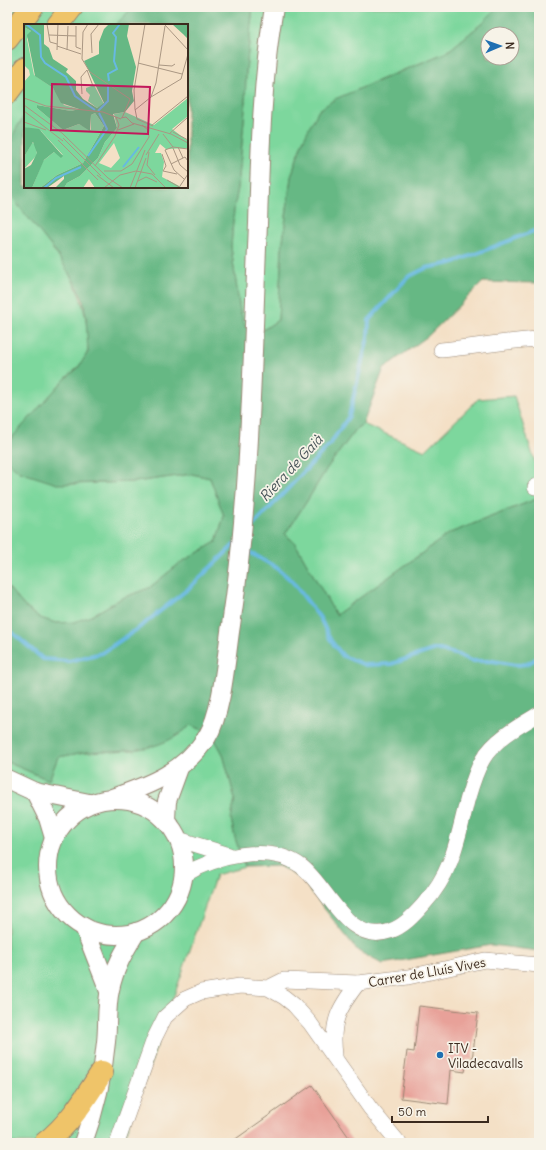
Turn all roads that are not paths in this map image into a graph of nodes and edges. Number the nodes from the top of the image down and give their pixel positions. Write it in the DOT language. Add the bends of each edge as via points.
graph roads {
  1 [pos="32,7"];
  2 [pos="72,7"];
  3 [pos="274,7"];
  4 [pos="59,24"];
  5 [pos="7,39"];
  6 [pos="24,70"];
  7 [pos="7,93"];
  8 [pos="539,339"];
  9 [pos="441,350"];
  10 [pos="539,714"];
  11 [pos="179,768"];
  12 [pos="7,779"];
  13 [pos="35,792"];
  14 [pos="112,798"];
  15 [pos="89,803"];
  16 [pos="166,819"];
  17 [pos="54,838"];
  18 [pos="178,839"];
  19 [pos="232,856"];
  20 [pos="184,876"];
  21 [pos="84,927"];
  22 [pos="136,932"];
  23 [pos="539,966"];
  24 [pos="358,983"];
  25 [pos="268,988"];
  26 [pos="109,990"];
  27 [pos="335,1058"];
  28 [pos="102,1072"];
  29 [pos="85,1141"];
  30 [pos="45,1143"];
  31 [pos="117,1143"];
  32 [pos="399,1143"];
  1 -- 5 [label="highway"];
  2 -- 4 [label="highway"];
  3 -- 11 [label="street" via="262,116 249,435 240,547 216,713 210,731 201,745"];
  6 -- 7 [label="highway"];
  8 -- 9 [label="street" via="500,341 475,347"];
  10 -- 19 [label="street" via="511,732 484,756 473,781 444,878 413,916 396,928 381,933 358,929 308,872 290,859 271,855"];
  11 -- 14 [label="street" via="142,788"];
  11 -- 16 [label="street" via="167,801"];
  12 -- 13 [label="street"];
  13 -- 15 [label="street"];
  13 -- 17 [label="street" via="48,818"];
  14 -- 15 [label="street"];
  14 -- 16 [label="street" via="130,799 141,803"];
  15 -- 17 [label="street" via="70,815"];
  16 -- 18 [label="street"];
  17 -- 21 [label="street" via="48,859 50,886 63,910"];
  18 -- 19 [label="street"];
  18 -- 20 [label="street" via="184,856"];
  19 -- 20 [label="street" via="209,862"];
  20 -- 22 [label="street" via="178,896 169,910 156,922"];
  21 -- 22 [label="street" via="110,935"];
  21 -- 26 [label="street"];
  22 -- 26 [label="street" via="120,959"];
  23 -- 24 [label="street, Carrer de Lluís Vives" via="485,960 408,977"];
  24 -- 25 [label="street, Carrer de Lluís Vives" via="284,980"];
  24 -- 27 [label="street" via="344,1000 336,1019 332,1037"];
  25 -- 27 [label="street" via="284,997 297,1009"];
  25 -- 31 [label="street" via="240,986 201,992 185,999 165,1017 154,1039"];
  26 -- 28 [label="street"];
  27 -- 32 [label="street" via="370,1108"];
  28 -- 29 [label="street"];
  28 -- 30 [label="highway" via="83,1101"];
}
